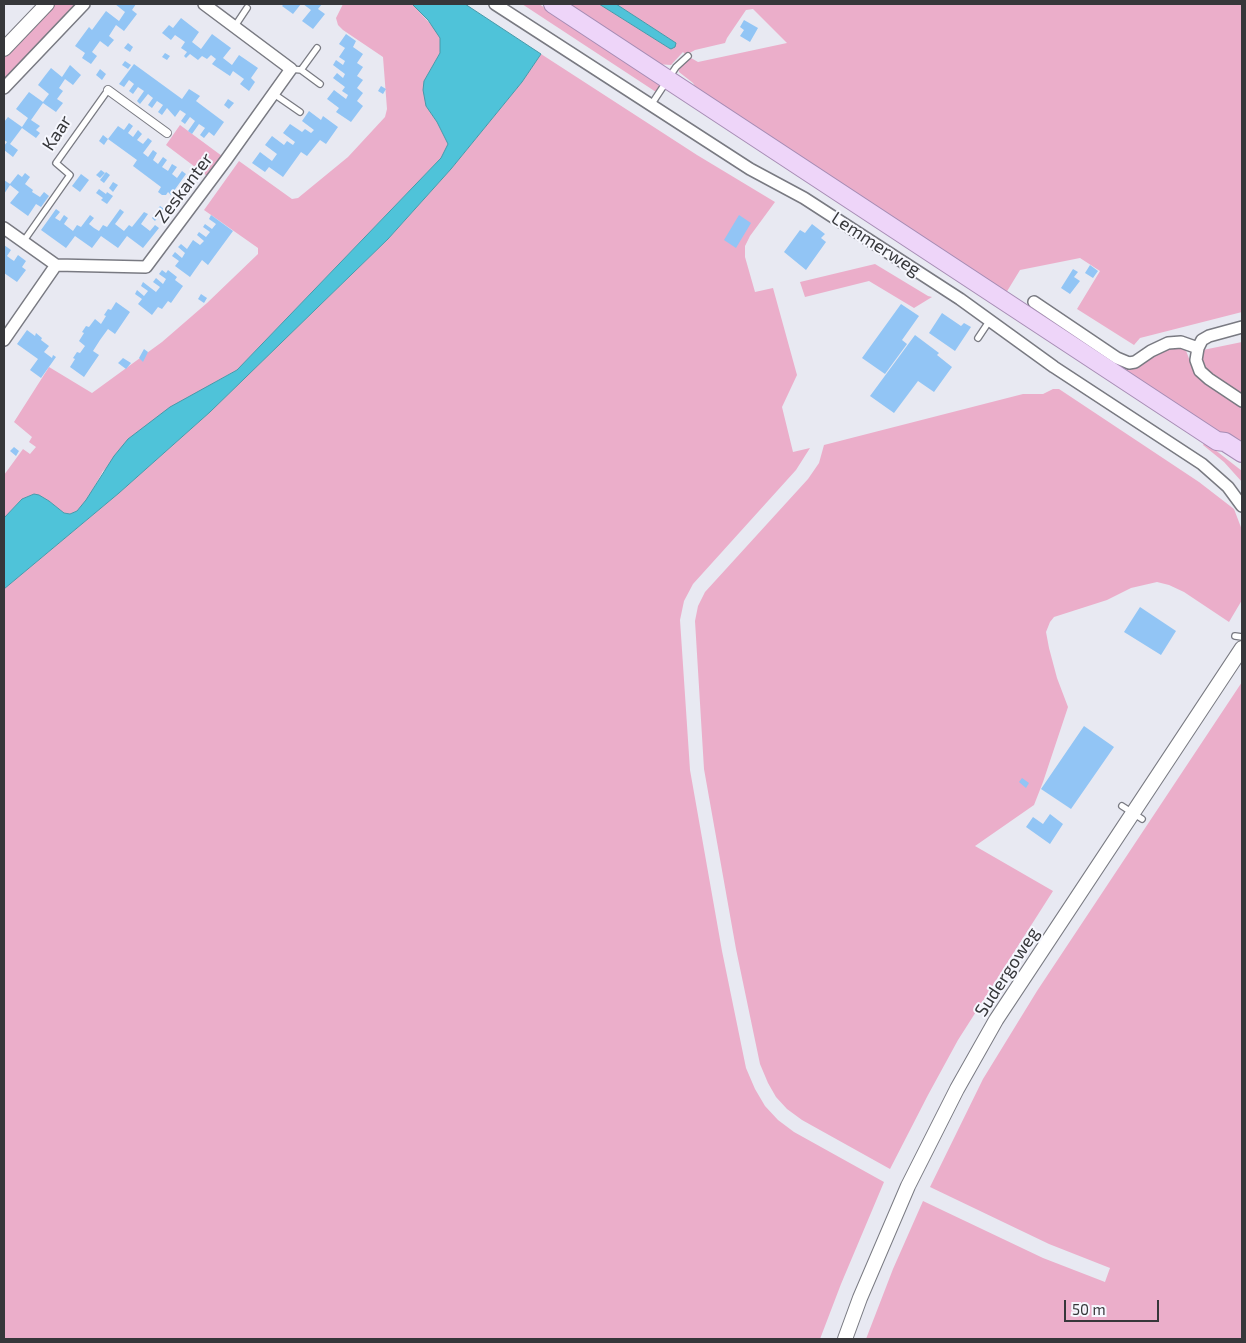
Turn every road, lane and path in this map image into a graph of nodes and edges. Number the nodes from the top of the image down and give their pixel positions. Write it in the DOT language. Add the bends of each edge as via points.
graph roads {
  1 [pos="47,4"];
  2 [pos="84,4"];
  3 [pos="204,4"];
  4 [pos="495,4"];
  5 [pos="553,4"];
  6 [pos="247,8"];
  7 [pos="234,26"];
  8 [pos="317,48"];
  9 [pos="4,49"];
  10 [pos="688,56"];
  11 [pos="296,70"];
  12 [pos="668,79"];
  13 [pos="320,84"];
  14 [pos="4,88"];
  15 [pos="108,90"];
  16 [pos="274,94"];
  17 [pos="651,105"];
  18 [pos="300,112"];
  19 [pos="167,133"];
  20 [pos="4,228"];
  21 [pos="23,242"];
  22 [pos="56,265"];
  23 [pos="1042,305"];
  24 [pos="990,320"];
  25 [pos="1242,327"];
  26 [pos="978,338"];
  27 [pos="4,340"];
  28 [pos="1198,348"];
  29 [pos="1242,401"];
  30 [pos="1217,441"];
  31 [pos="1242,453"];
  32 [pos="1242,466"];
  33 [pos="1242,506"];
  34 [pos="1242,637"];
  35 [pos="1239,642"];
  36 [pos="845,1339"];
  1 -- 9 [label="street"];
  2 -- 14 [label="street"];
  3 -- 7 [label="street"];
  4 -- 17 [label="street, Lemmerweg"];
  5 -- 12 [label="main road, Lemmerweg"];
  6 -- 7 [label="lane"];
  7 -- 11 [label="street"];
  8 -- 11 [label="lane"];
  10 -- 12 [label="lane"];
  11 -- 13 [label="lane"];
  11 -- 16 [label="street, Zeskanter"];
  12 -- 17 [label="lane"];
  12 -- 30 [label="main road, Lemmerweg"];
  15 -- 19 [label="street"];
  15 -- 21 [label="lane, Kaar" via="56,163 70,175"];
  16 -- 18 [label="lane"];
  16 -- 22 [label="street, Zeskanter" via="146,267"];
  17 -- 24 [label="street, Lemmerweg" via="750,169 818,206"];
  20 -- 21 [label="street"];
  21 -- 22 [label="street"];
  22 -- 27 [label="street"];
  23 -- 28 [label="street" via="1126,362 1136,362 1168,343 1181,342"];
  24 -- 26 [label="lane"];
  24 -- 33 [label="street, Lemmerweg" via="1054,367 1202,464 1228,487"];
  25 -- 28 [label="street" via="1209,336"];
  28 -- 29 [label="street" via="1196,360 1200,371"];
  30 -- 31 [label="main road, Lemmerweg"];
  30 -- 32 [label="main road, Lemmerweg" via="1220,448"];
  34 -- 35 [label="lane"];
  35 -- 36 [label="street, Sudergoweg" via="996,1020 908,1186"];
}
